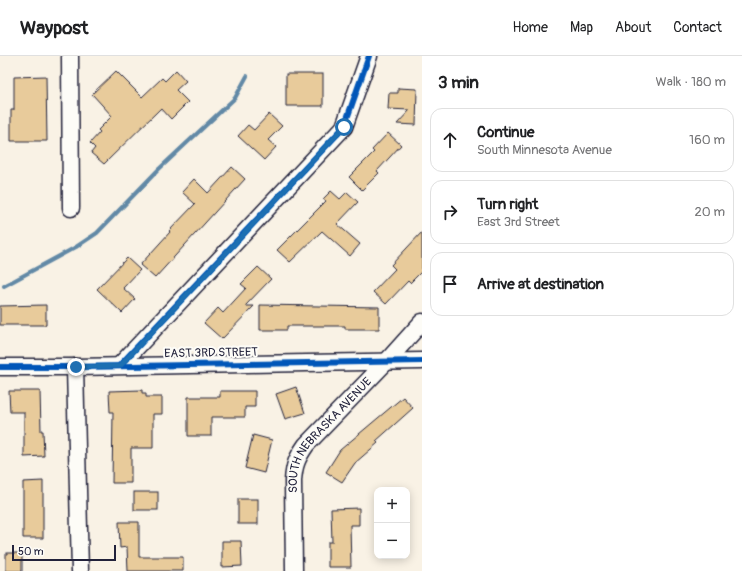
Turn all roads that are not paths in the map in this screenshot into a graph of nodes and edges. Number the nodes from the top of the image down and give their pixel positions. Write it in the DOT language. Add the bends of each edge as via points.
graph roads {
  1 [pos="70,56"];
  2 [pos="369,56"];
  3 [pos="71,208"];
  4 [pos="422,322"];
  5 [pos="422,361"];
  6 [pos="386,362"];
  7 [pos="120,366"];
  8 [pos="0,367"];
  9 [pos="76,367"];
  10 [pos="80,571"];
  11 [pos="294,571"];
  1 -- 3 [label="street"];
  2 -- 7 [label="street" via="344,127"];
  4 -- 6 [label="street, SOUTH NEBRASKA AVENUE"];
  5 -- 6 [label="street, EAST 3RD STREET"];
  6 -- 7 [label="street, EAST 3RD STREET"];
  6 -- 11 [label="street, SOUTH NEBRASKA AVENUE" via="298,456 293,481"];
  7 -- 9 [label="street, EAST 3RD STREET"];
  8 -- 9 [label="street, EAST 3RD STREET"];
  9 -- 10 [label="street"];
}
